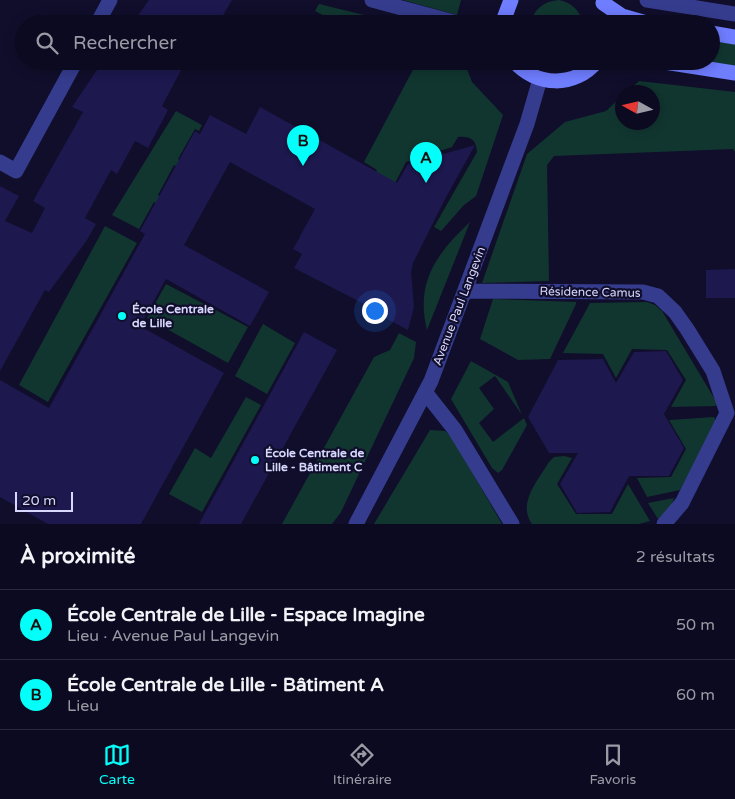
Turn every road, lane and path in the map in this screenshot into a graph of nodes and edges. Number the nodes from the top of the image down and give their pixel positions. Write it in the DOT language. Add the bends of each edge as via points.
graph roads {
  1 [pos="110,0"];
  2 [pos="372,0"];
  3 [pos="511,0"];
  4 [pos="647,0"];
  5 [pos="602,2"];
  6 [pos="735,14"];
  7 [pos="102,15"];
  8 [pos="428,15"];
  9 [pos="505,15"];
  10 [pos="606,15"];
  11 [pos="621,15"];
  12 [pos="720,34"];
  13 [pos="735,37"];
  14 [pos="71,70"];
  15 [pos="523,70"];
  16 [pos="589,70"];
  17 [pos="716,70"];
  18 [pos="735,73"];
  19 [pos="540,79"];
  20 [pos="0,162"];
  21 [pos="465,291"];
  22 [pos="426,392"];
  23 [pos="356,524"];
  24 [pos="512,524"];
  25 [pos="664,524"];
  1 -- 7 [label="street"];
  2 -- 8 [label="street"];
  3 -- 9 [label="street"];
  4 -- 6 [label="street"];
  5 -- 10 [label="street"];
  5 -- 11 [label="street"];
  12 -- 13 [label="street"];
  14 -- 20 [label="street" via="16,171"];
  15 -- 19 [label="street"];
  16 -- 19 [label="street" via="570,80 552,82"];
  17 -- 18 [label="street"];
  19 -- 21 [label="street, Avenue Paul Langevin" via="527,124"];
  21 -- 22 [label="street, Avenue Paul Langevin"];
  21 -- 25 [label="street, Résidence Camus" via="643,292 658,296 675,312 713,371 727,413 682,503"];
  22 -- 23 [label="street, Avenue Paul Langevin"];
  22 -- 24 [label="street" via="456,430"];
}
